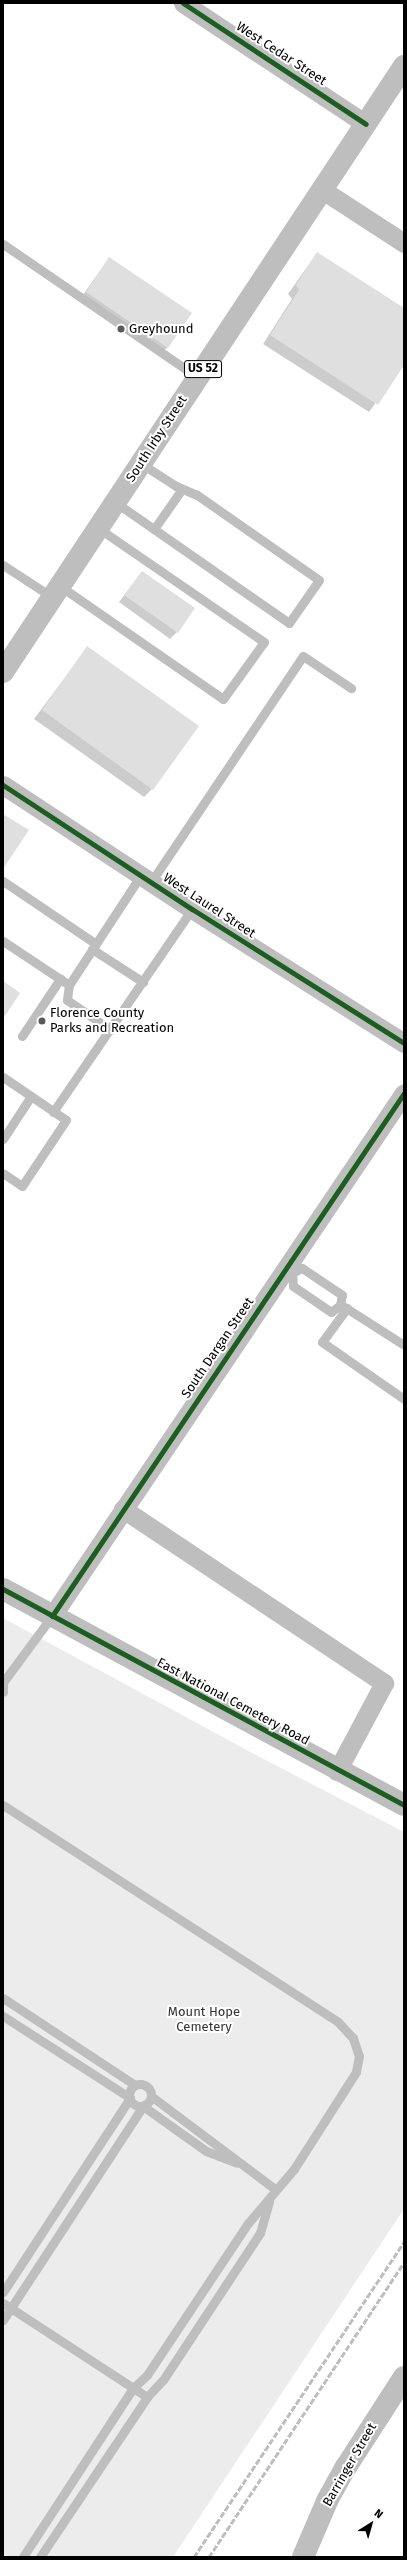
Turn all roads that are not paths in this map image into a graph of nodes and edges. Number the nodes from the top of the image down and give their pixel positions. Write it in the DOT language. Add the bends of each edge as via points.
graph roads {
  1 [pos="183,3"];
  2 [pos="404,66"];
  3 [pos="366,124"];
  4 [pos="321,189"];
  5 [pos="3,244"];
  6 [pos="404,244"];
  7 [pos="197,377"];
  8 [pos="140,463"];
  9 [pos="182,489"];
  10 [pos="115,502"];
  11 [pos="98,528"];
  12 [pos="154,529"];
  13 [pos="3,565"];
  14 [pos="56,592"];
  15 [pos="3,672"];
  16 [pos="351,688"];
  17 [pos="3,785"];
  18 [pos="146,878"];
  19 [pos="3,881"];
  20 [pos="192,909"];
  21 [pos="3,941"];
  22 [pos="94,946"];
  23 [pos="60,979"];
  24 [pos="143,982"];
  25 [pos="69,985"];
  26 [pos="111,1030"];
  27 [pos="22,1036"];
  28 [pos="404,1043"];
  29 [pos="3,1077"];
  30 [pos="404,1093"];
  31 [pos="31,1096"];
  32 [pos="53,1112"];
  33 [pos="3,1139"];
  34 [pos="3,1173"];
  35 [pos="289,1271"];
  36 [pos="344,1307"];
  37 [pos="404,1346"];
  38 [pos="404,1399"];
  39 [pos="123,1509"];
  40 [pos="3,1589"];
  41 [pos="52,1616"];
  42 [pos="4,1681"];
  43 [pos="3,1692"];
  44 [pos="337,1771"];
  45 [pos="3,1805"];
  46 [pos="404,1805"];
  47 [pos="3,1998"];
  48 [pos="3,2016"];
  49 [pos="135,2085"];
  50 [pos="151,2096"];
  51 [pos="130,2098"];
  52 [pos="143,2106"];
  53 [pos="237,2163"];
  54 [pos="273,2194"];
  55 [pos="3,2292"];
  56 [pos="7,2306"];
  57 [pos="3,2320"];
  58 [pos="404,2377"];
  59 [pos="133,2388"];
  60 [pos="147,2397"];
  61 [pos="23,2557"];
  62 [pos="40,2557"];
  63 [pos="303,2557"];
  1 -- 3 [label="street, West Cedar Street"];
  2 -- 3 [label="main road, South Irby Street / US 52"];
  3 -- 4 [label="main road, South Irby Street / US 52"];
  4 -- 6 [label="street"];
  4 -- 7 [label="main road, South Irby Street / US 52"];
  5 -- 7 [label="lane"];
  7 -- 8 [label="main road, South Irby Street / US 52"];
  8 -- 9 [label="lane"];
  8 -- 10 [label="main road, South Irby Street / US 52"];
  9 -- 12 [label="lane"];
  9 -- 12 [label="lane" via="197,495 319,580 289,623"];
  10 -- 11 [label="main road, South Irby Street / US 52"];
  10 -- 12 [label="lane"];
  11 -- 14 [label="main road, South Irby Street / US 52"];
  11 -- 14 [label="lane" via="264,642 223,699"];
  13 -- 14 [label="lane"];
  14 -- 15 [label="main road, South Irby Street / US 52"];
  16 -- 18 [label="lane" via="303,656"];
  17 -- 18 [label="street, West Laurel Street"];
  18 -- 20 [label="street, West Laurel Street"];
  18 -- 22 [label="lane"];
  19 -- 22 [label="lane"];
  20 -- 24 [label="lane"];
  20 -- 28 [label="street, West Laurel Street"];
  21 -- 23 [label="lane"];
  22 -- 24 [label="lane"];
  22 -- 25 [label="lane"];
  23 -- 25 [label="lane"];
  23 -- 27 [label="lane"];
  24 -- 26 [label="lane"];
  25 -- 26 [label="lane" via="67,1000"];
  26 -- 32 [label="lane"];
  29 -- 31 [label="lane"];
  30 -- 35 [label="street, South Dargan Street"];
  31 -- 32 [label="lane"];
  31 -- 33 [label="lane"];
  32 -- 34 [label="lane" via="66,1120 22,1186"];
  35 -- 36 [label="lane" via="302,1268 342,1295"];
  35 -- 36 [label="lane" via="293,1286 331,1312"];
  35 -- 39 [label="street, South Dargan Street"];
  36 -- 37 [label="lane"];
  36 -- 38 [label="lane" via="322,1342"];
  39 -- 41 [label="street, South Dargan Street"];
  39 -- 44 [label="street" via="384,1683"];
  40 -- 41 [label="main road, East National Cemetery Road"];
  41 -- 42 [label="lane"];
  41 -- 44 [label="main road, East National Cemetery Road"];
  42 -- 43 [label="lane"];
  44 -- 46 [label="main road, East National Cemetery Road"];
  45 -- 54 [label="lane" via="338,2022 350,2035 359,2056 356,2072 294,2169"];
  47 -- 49 [label="lane"];
  48 -- 51 [label="lane"];
  49 -- 50 [label="lane" via="148,2089"];
  49 -- 51 [label="lane" via="130,2091"];
  50 -- 52 [label="lane"];
  50 -- 53 [label="lane" via="217,2143"];
  51 -- 52 [label="lane" via="135,2105"];
  51 -- 55 [label="lane"];
  52 -- 53 [label="lane" via="206,2151"];
  52 -- 56 [label="lane"];
  53 -- 54 [label="lane"];
  54 -- 59 [label="lane" via="248,2223 147,2374"];
  54 -- 60 [label="lane" via="260,2232 163,2380"];
  56 -- 57 [label="lane"];
  56 -- 59 [label="lane"];
  58 -- 63 [label="main road, Barringer Street" via="328,2499"];
  59 -- 60 [label="lane"];
  59 -- 61 [label="lane"];
  60 -- 62 [label="lane"];
}
